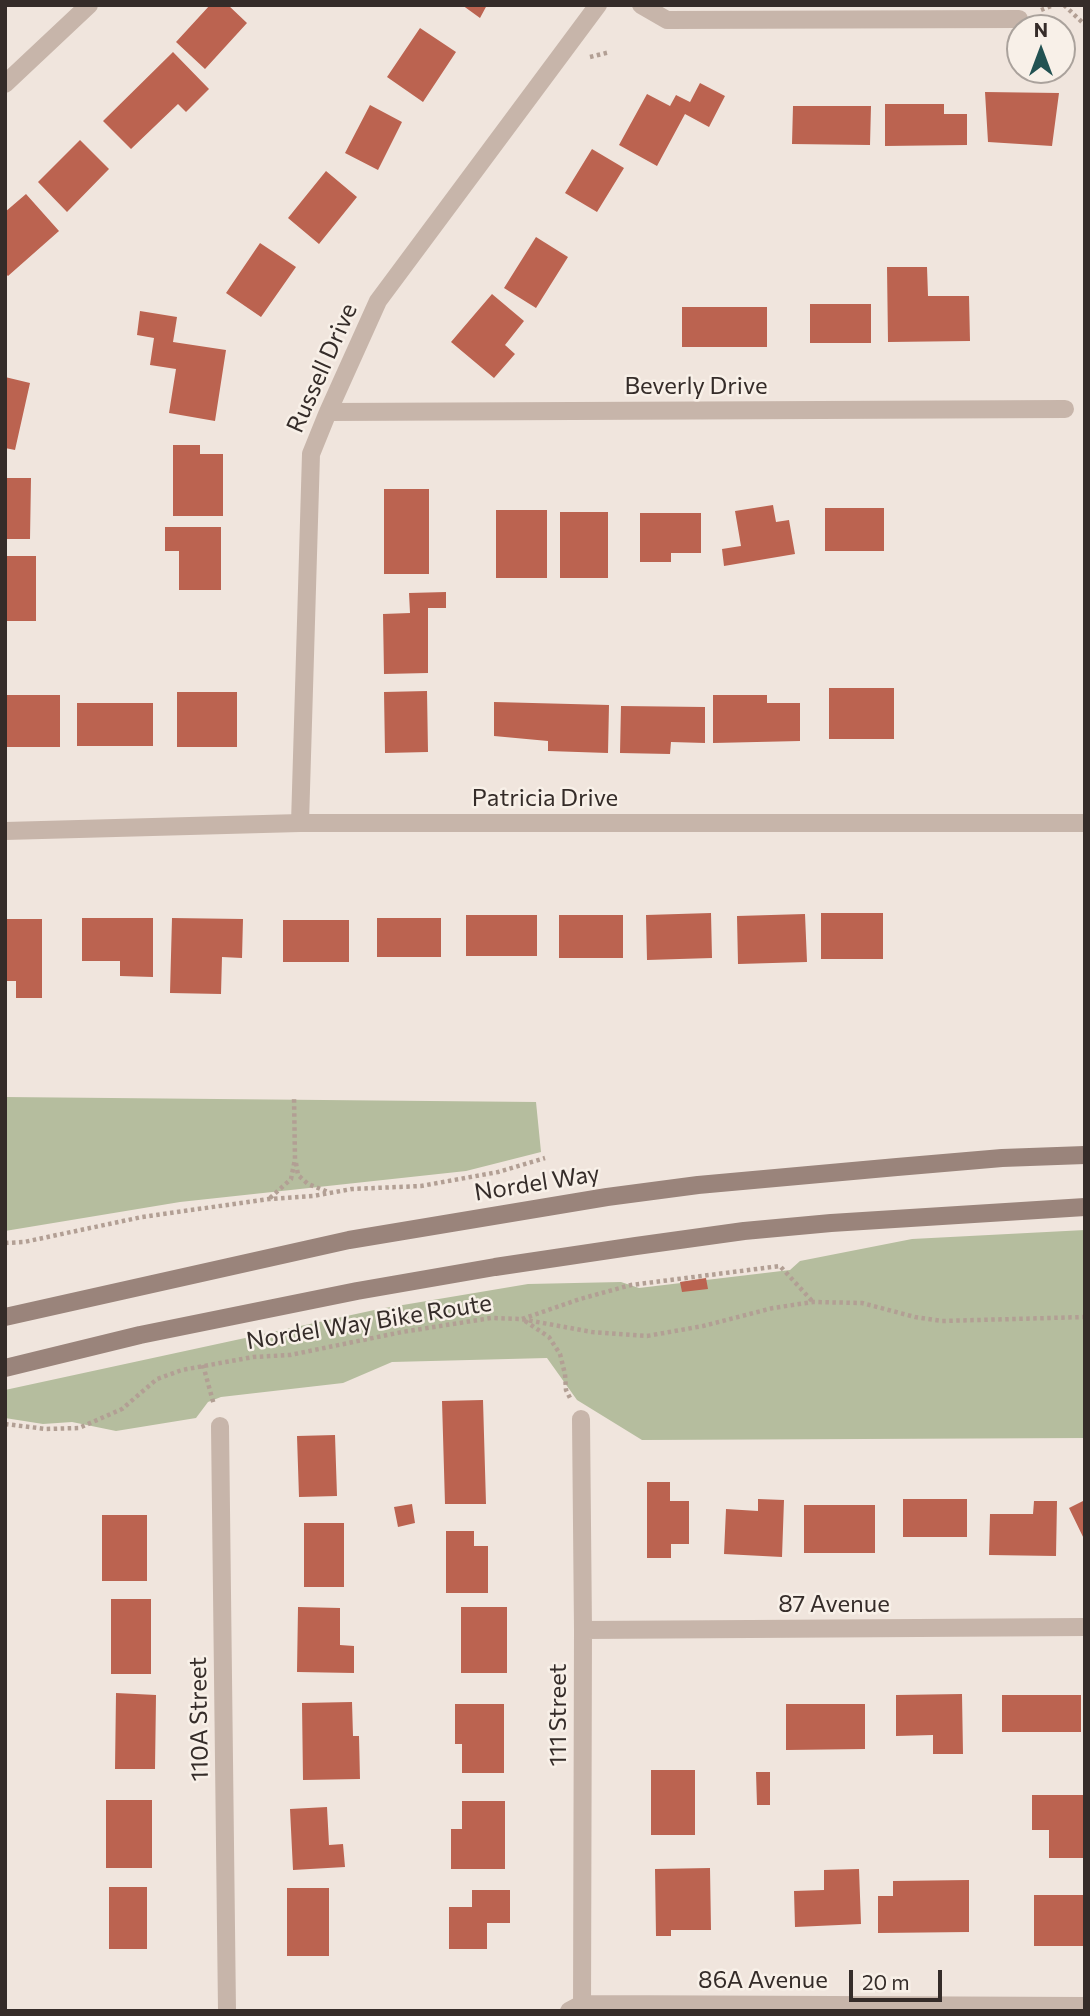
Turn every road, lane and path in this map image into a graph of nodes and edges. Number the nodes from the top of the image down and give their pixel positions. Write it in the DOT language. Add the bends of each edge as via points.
graph roads {
  1 [pos="89,5"];
  2 [pos="598,5"];
  3 [pos="641,5"];
  4 [pos="1064,5"];
  5 [pos="1006,19"];
  6 [pos="1085,25"];
  7 [pos="5,84"];
  8 [pos="1065,409"];
  9 [pos="328,412"];
  10 [pos="300,823"];
  11 [pos="1085,823"];
  12 [pos="5,831"];
  13 [pos="294,1096"];
  14 [pos="1085,1155"];
  15 [pos="545,1158"];
  16 [pos="295,1159"];
  17 [pos="330,1193"];
  18 [pos="269,1199"];
  19 [pos="1085,1207"];
  20 [pos="5,1243"];
  21 [pos="813,1302"];
  22 [pos="5,1317"];
  23 [pos="1085,1317"];
  24 [pos="521,1319"];
  25 [pos="203,1365"];
  26 [pos="5,1368"];
  27 [pos="581,1419"];
  28 [pos="5,1424"];
  29 [pos="220,1426"];
  30 [pos="1085,1627"];
  31 [pos="583,1629"];
  32 [pos="1085,2006"];
  33 [pos="578,2009"];
  34 [pos="226,2011"];
  1 -- 7 [label="street"];
  2 -- 9 [label="street, Russell Drive" via="378,301"];
  3 -- 5 [label="street" via="667,20"];
  4 -- 6 [label="path"];
  8 -- 9 [label="street, Beverly Drive"];
  9 -- 10 [label="street, Russell Drive" via="311,454"];
  10 -- 11 [label="street, Patricia Drive"];
  10 -- 12 [label="street, Patricia Drive"];
  13 -- 16 [label="path"];
  14 -- 22 [label="main road, Nordel Way" via="897,1167 607,1197 349,1240"];
  15 -- 17 [label="path" via="421,1186"];
  16 -- 17 [label="path" via="298,1175"];
  16 -- 18 [label="path" via="291,1178"];
  17 -- 18 [label="path"];
  18 -- 20 [label="path"];
  19 -- 26 [label="main road" via="819,1224 636,1246 357,1291"];
  21 -- 23 [label="path, Nordel Way Bike Route" via="862,1303 942,1321"];
  21 -- 24 [label="path, Nordel Way Bike Route" via="647,1336"];
  21 -- 24 [label="path" via="780,1266 631,1285"];
  24 -- 25 [label="path, Nordel Way Bike Route" via="451,1323 290,1355"];
  24 -- 27 [label="path" via="549,1337 560,1354 566,1390"];
  25 -- 28 [label="path, Nordel Way Bike Route" via="157,1379 122,1409 79,1428"];
  25 -- 29 [label="path"];
  27 -- 31 [label="street, 111 Street"];
  29 -- 34 [label="street, 110A Street"];
  30 -- 31 [label="street, 87 Avenue"];
  31 -- 33 [label="street, 111 Street"];
  32 -- 33 [label="street, 86A Avenue"];
}
